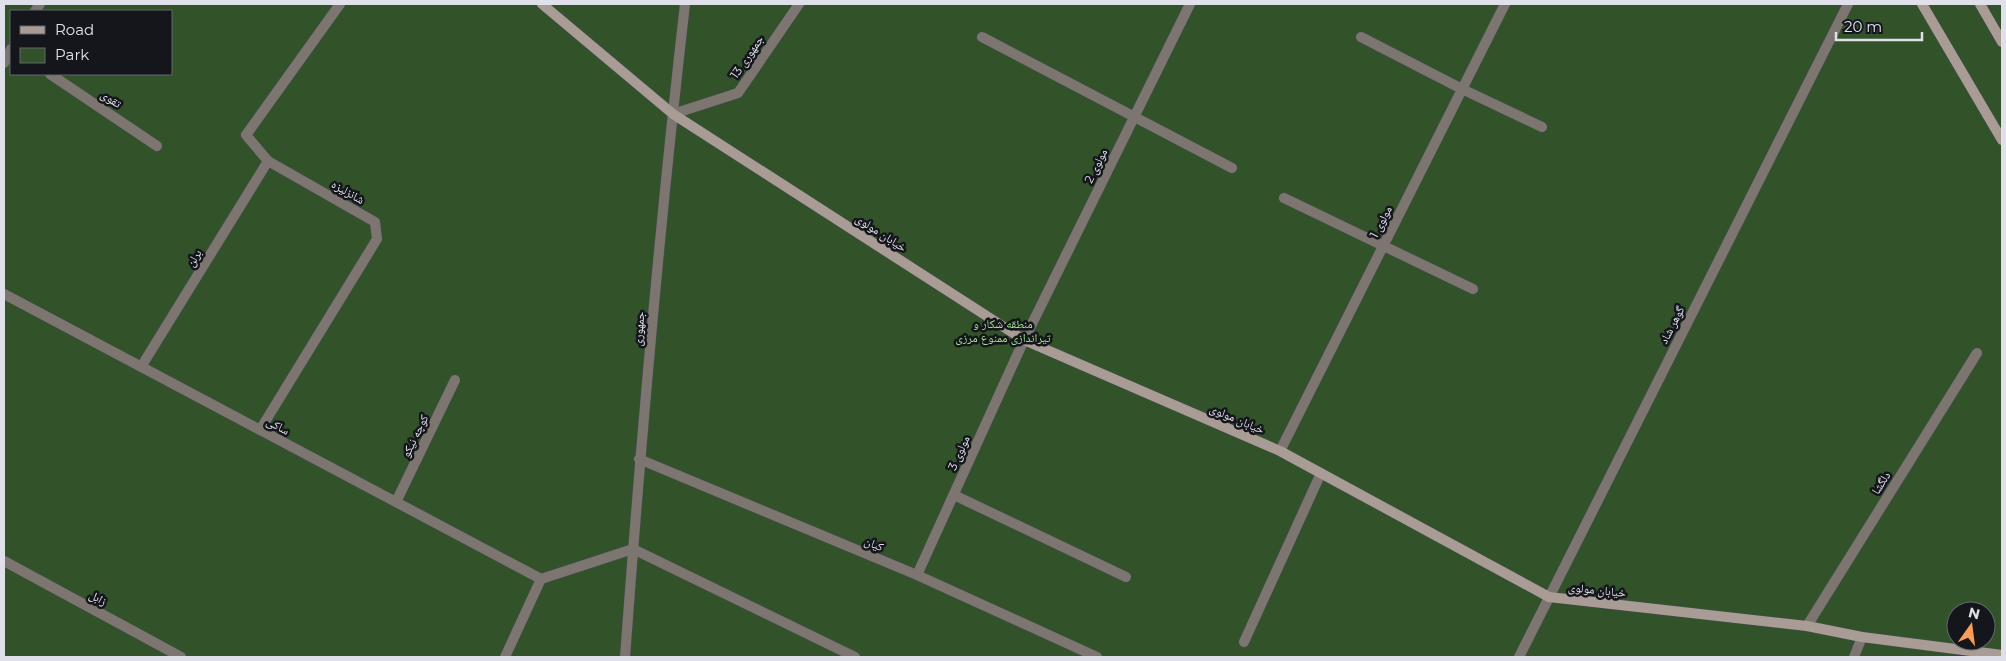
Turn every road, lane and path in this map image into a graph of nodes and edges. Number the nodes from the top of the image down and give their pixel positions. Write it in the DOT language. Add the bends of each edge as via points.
graph roads {
  1 [pos="340,4"];
  2 [pos="542,4"];
  3 [pos="686,4"];
  4 [pos="798,4"];
  5 [pos="1190,4"];
  6 [pos="1505,4"];
  7 [pos="1848,4"];
  8 [pos="1922,4"];
  9 [pos="1980,4"];
  10 [pos="982,37"];
  11 [pos="1361,37"];
  12 [pos="2002,42"];
  13 [pos="10,51"];
  14 [pos="4,63"];
  15 [pos="51,75"];
  16 [pos="1462,89"];
  17 [pos="672,114"];
  18 [pos="1134,117"];
  19 [pos="1542,127"];
  20 [pos="2002,140"];
  21 [pos="157,146"];
  22 [pos="268,161"];
  23 [pos="1232,168"];
  24 [pos="1284,198"];
  25 [pos="1383,246"];
  26 [pos="1473,289"];
  27 [pos="4,294"];
  28 [pos="1024,340"];
  29 [pos="1977,353"];
  30 [pos="141,367"];
  31 [pos="455,380"];
  32 [pos="260,430"];
  33 [pos="1280,452"];
  34 [pos="640,459"];
  35 [pos="1321,474"];
  36 [pos="954,495"];
  37 [pos="396,502"];
  38 [pos="633,549"];
  39 [pos="4,561"];
  40 [pos="918,576"];
  41 [pos="1126,577"];
  42 [pos="541,579"];
  43 [pos="1549,597"];
  44 [pos="1807,626"];
  45 [pos="1862,636"];
  46 [pos="1244,642"];
  47 [pos="2002,654"];
  48 [pos="181,657"];
  49 [pos="505,657"];
  50 [pos="624,657"];
  51 [pos="855,657"];
  52 [pos="1097,657"];
  53 [pos="1518,657"];
  54 [pos="1854,657"];
  1 -- 22 [label="street, شانزلیزه" via="246,135"];
  2 -- 17 [label="main road, خیابان مولوی"];
  3 -- 17 [label="street, جمهوری"];
  4 -- 17 [label="street, جمهوری 13" via="738,93"];
  5 -- 18 [label="street, مولوی 2"];
  6 -- 16 [label="street, مولوی 1"];
  7 -- 43 [label="street, گوهر شاد"];
  8 -- 20 [label="main road"];
  9 -- 12 [label="main road"];
  10 -- 18 [label="street"];
  11 -- 16 [label="street"];
  13 -- 14 [label="street"];
  15 -- 21 [label="street, تقوی"];
  16 -- 19 [label="street"];
  16 -- 25 [label="street, مولوی 1"];
  17 -- 28 [label="main road, خیابان مولوی"];
  17 -- 34 [label="street, جمهوری"];
  18 -- 23 [label="street"];
  18 -- 28 [label="street, مولوی 2"];
  22 -- 30 [label="street, برلن"];
  22 -- 32 [label="street, شانزلیزه" via="375,222 377,239"];
  24 -- 25 [label="street"];
  25 -- 26 [label="street"];
  25 -- 33 [label="street, مولوی 1"];
  27 -- 30 [label="street, ساکی"];
  28 -- 33 [label="main road, خیابان مولوی"];
  28 -- 36 [label="street, مولوی 3"];
  29 -- 44 [label="street, دلگشا"];
  30 -- 32 [label="street, ساکی"];
  31 -- 37 [label="street, کوچه نیکو"];
  32 -- 37 [label="street, ساکی"];
  33 -- 35 [label="main road, خیابان مولوی"];
  34 -- 38 [label="street, جمهوری"];
  34 -- 40 [label="street, کیان"];
  35 -- 43 [label="main road, خیابان مولوی"];
  35 -- 46 [label="street"];
  36 -- 40 [label="street, مولوی 3"];
  36 -- 41 [label="street"];
  37 -- 42 [label="street, ساکی"];
  38 -- 42 [label="street"];
  38 -- 50 [label="street, جمهوری"];
  38 -- 51 [label="street"];
  39 -- 48 [label="street, زابل"];
  40 -- 52 [label="street, کیان"];
  42 -- 49 [label="street"];
  43 -- 44 [label="main road, خیابان مولوی"];
  43 -- 53 [label="street, گوهر شاد"];
  44 -- 45 [label="main road, خیابان مولوی"];
  45 -- 47 [label="main road, خیابان مولوی"];
  45 -- 54 [label="street"];
}
